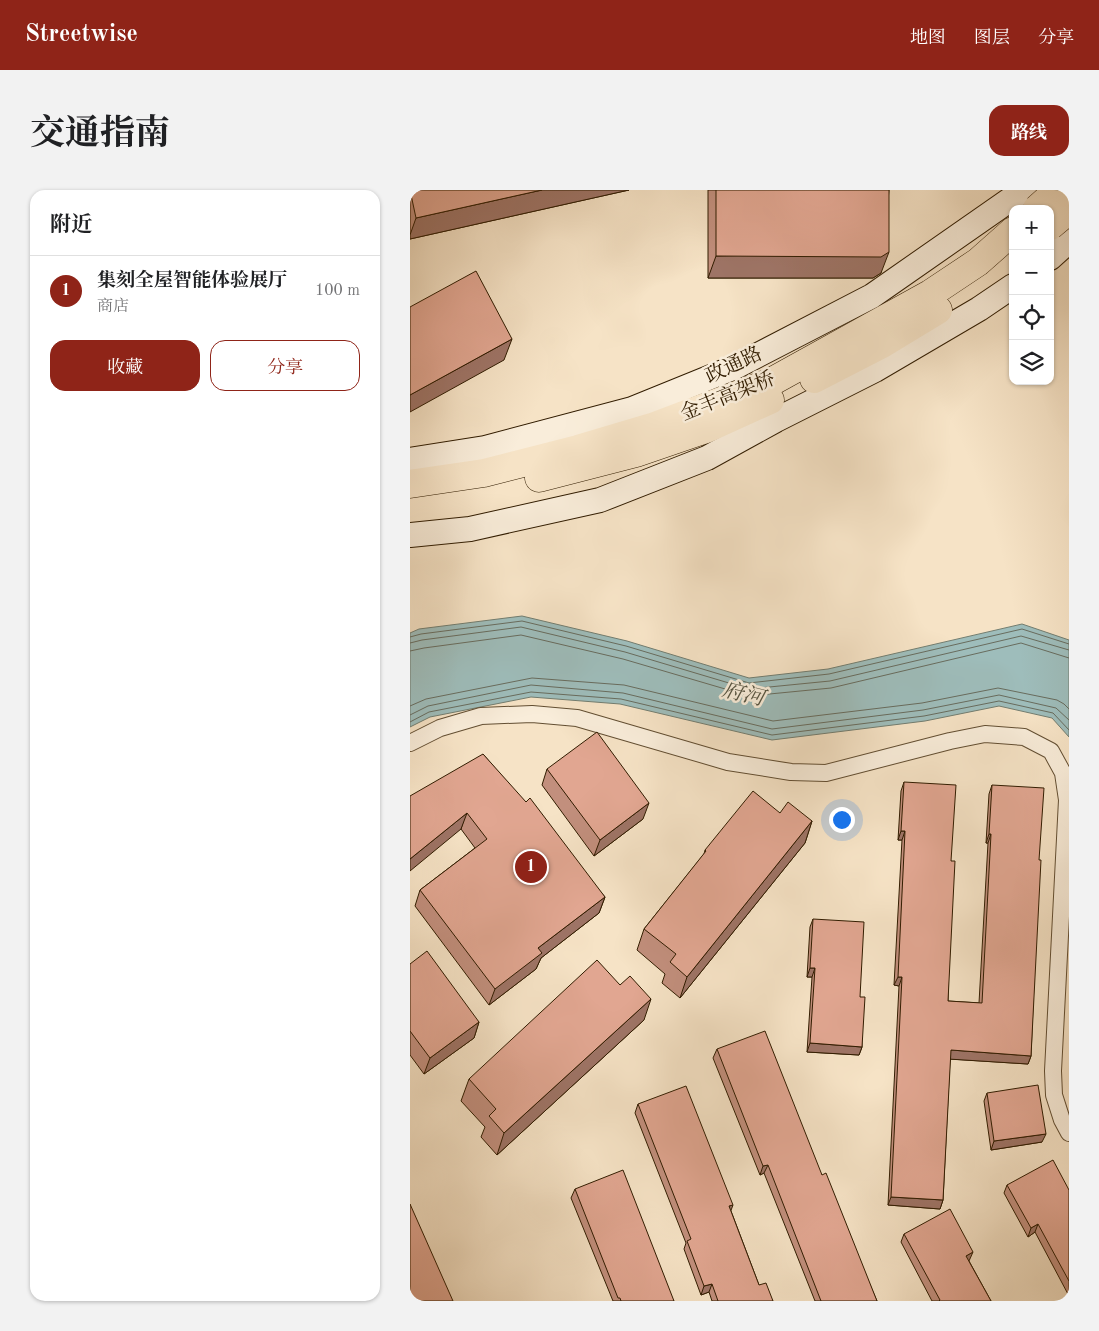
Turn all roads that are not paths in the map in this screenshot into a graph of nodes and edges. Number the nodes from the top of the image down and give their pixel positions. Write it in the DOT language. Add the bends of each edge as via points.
graph roads {
  1 [pos="1024,190"];
  2 [pos="1029,190"];
  3 [pos="1058,190"];
  4 [pos="1041,205"];
  5 [pos="1043,205"];
  6 [pos="1069,210"];
  7 [pos="1054,216"];
  8 [pos="1054,223"];
  9 [pos="1069,232"];
  10 [pos="1009,235"];
  11 [pos="1069,241"];
  12 [pos="1054,254"];
  13 [pos="1009,259"];
  14 [pos="1009,289"];
  15 [pos="410,460"];
  16 [pos="410,484"];
  17 [pos="410,501"];
  18 [pos="410,535"];
  19 [pos="410,743"];
  20 [pos="1069,1133"];
  1 -- 15 [label="main road, 政通路" via="872,296 733,368 632,409 485,448"];
  2 -- 5 [label="main road"];
  3 -- 4 [label="highway, bridge"];
  6 -- 8 [label="highway, bridge"];
  7 -- 9 [label="main road"];
  10 -- 16 [label="highway, 金丰高架桥" via="978,262 930,294 771,382 652,427 578,449 484,473"];
  11 -- 12 [label="main road"];
  13 -- 17 [label="highway, 金丰高架桥" via="974,288 882,344 795,389 706,429 636,453 507,486"];
  14 -- 18 [label="main road" via="876,370 707,458 600,500 470,529"];
  19 -- 20 [label="street" via="440,728 481,716 532,714 577,718 728,762 791,772 826,774 985,734 1024,737 1051,751 1063,773 1067,800 1053,1071 1054,1095"];
}
